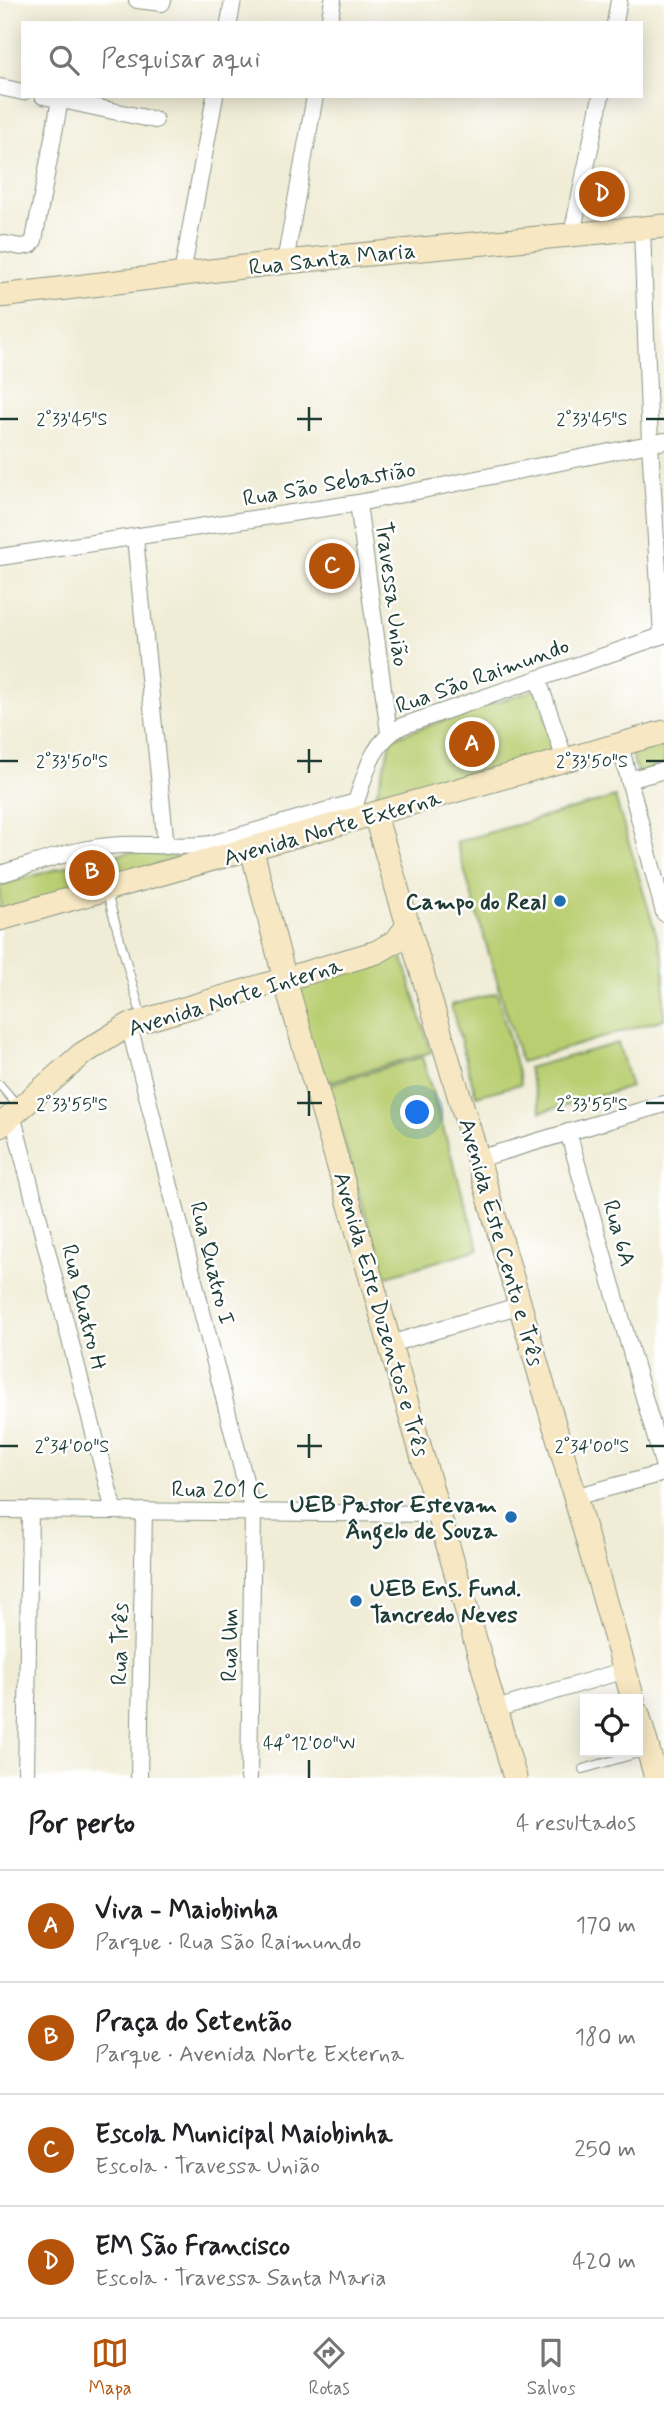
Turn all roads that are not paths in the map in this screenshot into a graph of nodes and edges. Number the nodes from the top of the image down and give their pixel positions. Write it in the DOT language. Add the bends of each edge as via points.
graph roads {
  1 [pos="137,0"];
  2 [pos="163,0"];
  3 [pos="233,0"];
  4 [pos="333,0"];
  5 [pos="619,0"];
  6 [pos="229,21"];
  7 [pos="329,21"];
  8 [pos="615,21"];
  9 [pos="0,87"];
  10 [pos="21,92"];
  11 [pos="52,98"];
  12 [pos="215,98"];
  13 [pos="315,98"];
  14 [pos="601,98"];
  15 [pos="60,100"];
  16 [pos="155,120"];
  17 [pos="653,227"];
  18 [pos="572,234"];
  19 [pos="0,243"];
  20 [pos="285,262"];
  21 [pos="182,274"];
  22 [pos="0,296"];
  23 [pos="657,442"];
  24 [pos="358,503"];
  25 [pos="135,538"];
  26 [pos="0,557"];
  27 [pos="663,639"];
  28 [pos="538,679"];
  29 [pos="664,732"];
  30 [pos="389,733"];
  31 [pos="620,745"];
  32 [pos="565,760"];
  33 [pos="664,770"];
  34 [pos="629,780"];
  35 [pos="364,812"];
  36 [pos="166,846"];
  37 [pos="252,850"];
  38 [pos="0,874"];
  39 [pos="106,889"];
  40 [pos="662,895"];
  41 [pos="664,913"];
  42 [pos="0,919"];
  43 [pos="408,926"];
  44 [pos="285,980"];
  45 [pos="136,1023"];
  46 [pos="0,1085"];
  47 [pos="664,1104"];
  48 [pos="10,1116"];
  49 [pos="568,1132"];
  50 [pos="478,1159"];
  51 [pos="521,1305"];
  52 [pos="390,1344"];
  53 [pos="664,1467"];
  54 [pos="664,1474"];
  55 [pos="574,1497"];
  56 [pos="0,1510"];
  57 [pos="30,1510"];
  58 [pos="114,1511"];
  59 [pos="144,1511"];
  60 [pos="253,1512"];
  61 [pos="439,1514"];
  62 [pos="625,1670"];
  63 [pos="632,1694"];
  64 [pos="496,1709"];
  65 [pos="643,1732"];
  66 [pos="648,1750"];
  67 [pos="583,1769"];
  68 [pos="26,1778"];
  69 [pos="139,1778"];
  70 [pos="250,1778"];
  71 [pos="515,1778"];
  72 [pos="656,1778"];
  1 -- 2 [label="street"];
  3 -- 6 [label="street"];
  4 -- 7 [label="street"];
  5 -- 8 [label="street"];
  9 -- 10 [label="street"];
  11 -- 15 [label="street"];
  12 -- 21 [label="street"];
  13 -- 20 [label="street"];
  14 -- 18 [label="street"];
  15 -- 16 [label="street"];
  15 -- 19 [label="street" via="34,240 26,247"];
  17 -- 18 [label="main road, Rua Santa Maria"];
  17 -- 23 [label="street"];
  18 -- 20 [label="main road, Rua Santa Maria"];
  20 -- 21 [label="main road, Rua Santa Maria"];
  21 -- 22 [label="main road, Rua Santa Maria"];
  23 -- 24 [label="street, Rua São Sebastião"];
  23 -- 27 [label="street"];
  24 -- 25 [label="street, Rua São Sebastião"];
  24 -- 30 [label="street, Travessa União"];
  25 -- 26 [label="street, Rua São Sebastião"];
  25 -- 36 [label="street"];
  27 -- 28 [label="street, Rua São Raimundo"];
  28 -- 30 [label="street, Rua São Raimundo"];
  28 -- 32 [label="street"];
  29 -- 31 [label="main road, Avenida Norte Externa"];
  30 -- 35 [label="street, Rua São Raimundo" via="370,758"];
  31 -- 32 [label="main road, Avenida Norte Externa"];
  31 -- 34 [label="street"];
  32 -- 35 [label="main road, Avenida Norte Externa"];
  33 -- 34 [label="street"];
  34 -- 40 [label="street"];
  35 -- 36 [label="street" via="211,844"];
  35 -- 37 [label="main road, Avenida Norte Externa"];
  35 -- 43 [label="main road, Avenida Este Cento e Três"];
  36 -- 38 [label="street" via="99,847"];
  37 -- 39 [label="main road, Avenida Norte Externa"];
  37 -- 44 [label="main road, Avenida Este Duzentos e Três"];
  39 -- 42 [label="main road, Avenida Norte Externa"];
  39 -- 45 [label="lane"];
  40 -- 41 [label="street"];
  43 -- 44 [label="main road, Avenida Norte Interna" via="396,941 377,952"];
  43 -- 50 [label="main road, Avenida Este Cento e Três"];
  44 -- 45 [label="main road, Avenida Norte Interna"];
  44 -- 52 [label="main road, Avenida Este Duzentos e Três"];
  45 -- 48 [label="main road, Avenida Norte Interna" via="82,1054"];
  45 -- 60 [label="street, Rua Quatro I"];
  46 -- 48 [label="lane"];
  47 -- 49 [label="street"];
  48 -- 58 [label="street, Rua Quatro H"];
  49 -- 50 [label="street"];
  49 -- 53 [label="street, Rua 6A"];
  50 -- 51 [label="main road, Avenida Este Cento e Três"];
  51 -- 52 [label="street"];
  51 -- 55 [label="main road, Avenida Este Cento e Três"];
  52 -- 61 [label="main road, Avenida Este Duzentos e Três"];
  54 -- 55 [label="street"];
  55 -- 62 [label="main road, Avenida Este Cento e Três"];
  56 -- 57 [label="street, Rua 201 C"];
  57 -- 58 [label="street, Rua 201 C"];
  57 -- 68 [label="street"];
  58 -- 59 [label="street, Rua 201 C"];
  59 -- 60 [label="street, Rua 201 C"];
  59 -- 69 [label="street, Rua Três"];
  60 -- 61 [label="street, Rua 201 C"];
  60 -- 70 [label="street, Rua Um"];
  61 -- 64 [label="main road, Avenida Este Duzentos e Três"];
  62 -- 63 [label="main road, Avenida Este Cento e Três"];
  62 -- 64 [label="street"];
  64 -- 71 [label="main road, Avenida Este Duzentos e Três"];
  65 -- 66 [label="main road"];
  66 -- 67 [label="lane"];
  66 -- 72 [label="main road"];
}
